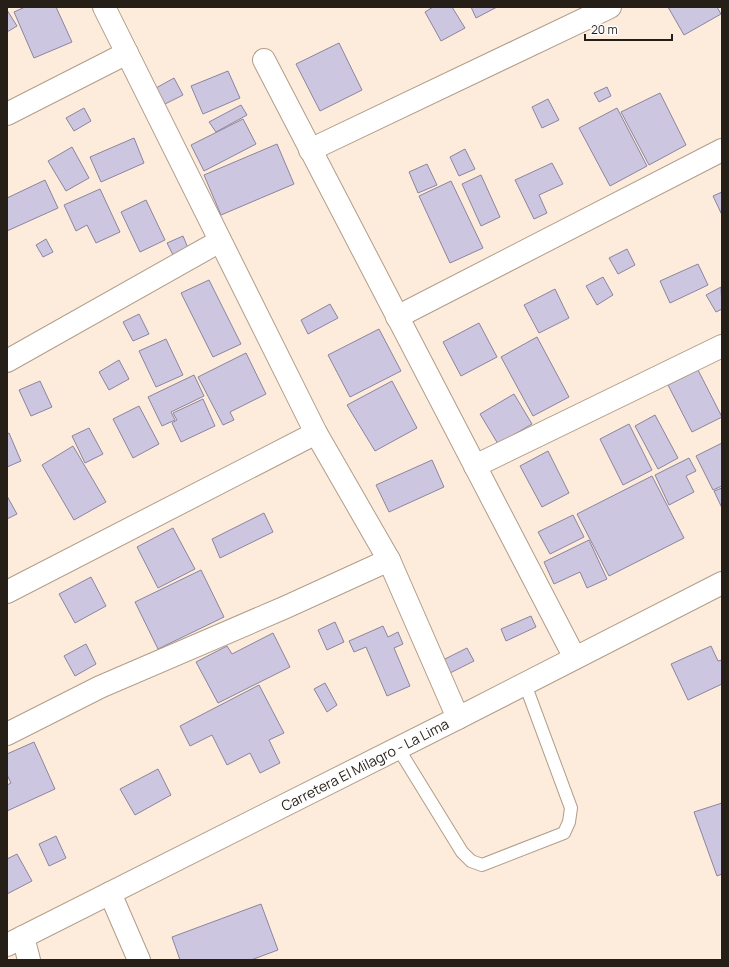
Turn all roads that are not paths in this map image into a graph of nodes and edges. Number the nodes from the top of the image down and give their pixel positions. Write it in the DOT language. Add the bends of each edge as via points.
graph roads {
  1 [pos="104,7"];
  2 [pos="610,7"];
  3 [pos="127,52"];
  4 [pos="264,60"];
  5 [pos="7,114"];
  6 [pos="310,150"];
  7 [pos="722,150"];
  8 [pos="220,241"];
  9 [pos="397,317"];
  10 [pos="722,346"];
  11 [pos="7,361"];
  12 [pos="316,433"];
  13 [pos="475,466"];
  14 [pos="390,560"];
  15 [pos="722,583"];
  16 [pos="7,592"];
  17 [pos="575,658"];
  18 [pos="525,684"];
  19 [pos="458,718"];
  20 [pos="7,734"];
  21 [pos="398,748"];
  22 [pos="110,893"];
  23 [pos="15,941"];
  24 [pos="29,960"];
  25 [pos="139,960"];
  1 -- 3 [label="street"];
  2 -- 6 [label="street"];
  3 -- 5 [label="street"];
  3 -- 8 [label="street"];
  4 -- 6 [label="street"];
  6 -- 9 [label="street"];
  7 -- 9 [label="street"];
  8 -- 11 [label="street"];
  8 -- 12 [label="street"];
  9 -- 13 [label="street"];
  10 -- 13 [label="street"];
  12 -- 14 [label="street"];
  12 -- 16 [label="street"];
  13 -- 17 [label="street"];
  14 -- 19 [label="street"];
  14 -- 20 [label="street" via="100,686"];
  15 -- 17 [label="street, Carretera El Milagro - La Lima"];
  17 -- 18 [label="street, Carretera El Milagro - La Lima"];
  18 -- 19 [label="street, Carretera El Milagro - La Lima"];
  18 -- 21 [label="lane" via="571,808 564,833 482,865 471,861 462,852"];
  19 -- 21 [label="street, Carretera El Milagro - La Lima"];
  21 -- 22 [label="street, Carretera El Milagro - La Lima"];
  22 -- 23 [label="street, Carretera El Milagro - La Lima"];
  22 -- 25 [label="street"];
  23 -- 24 [label="street"];
}
